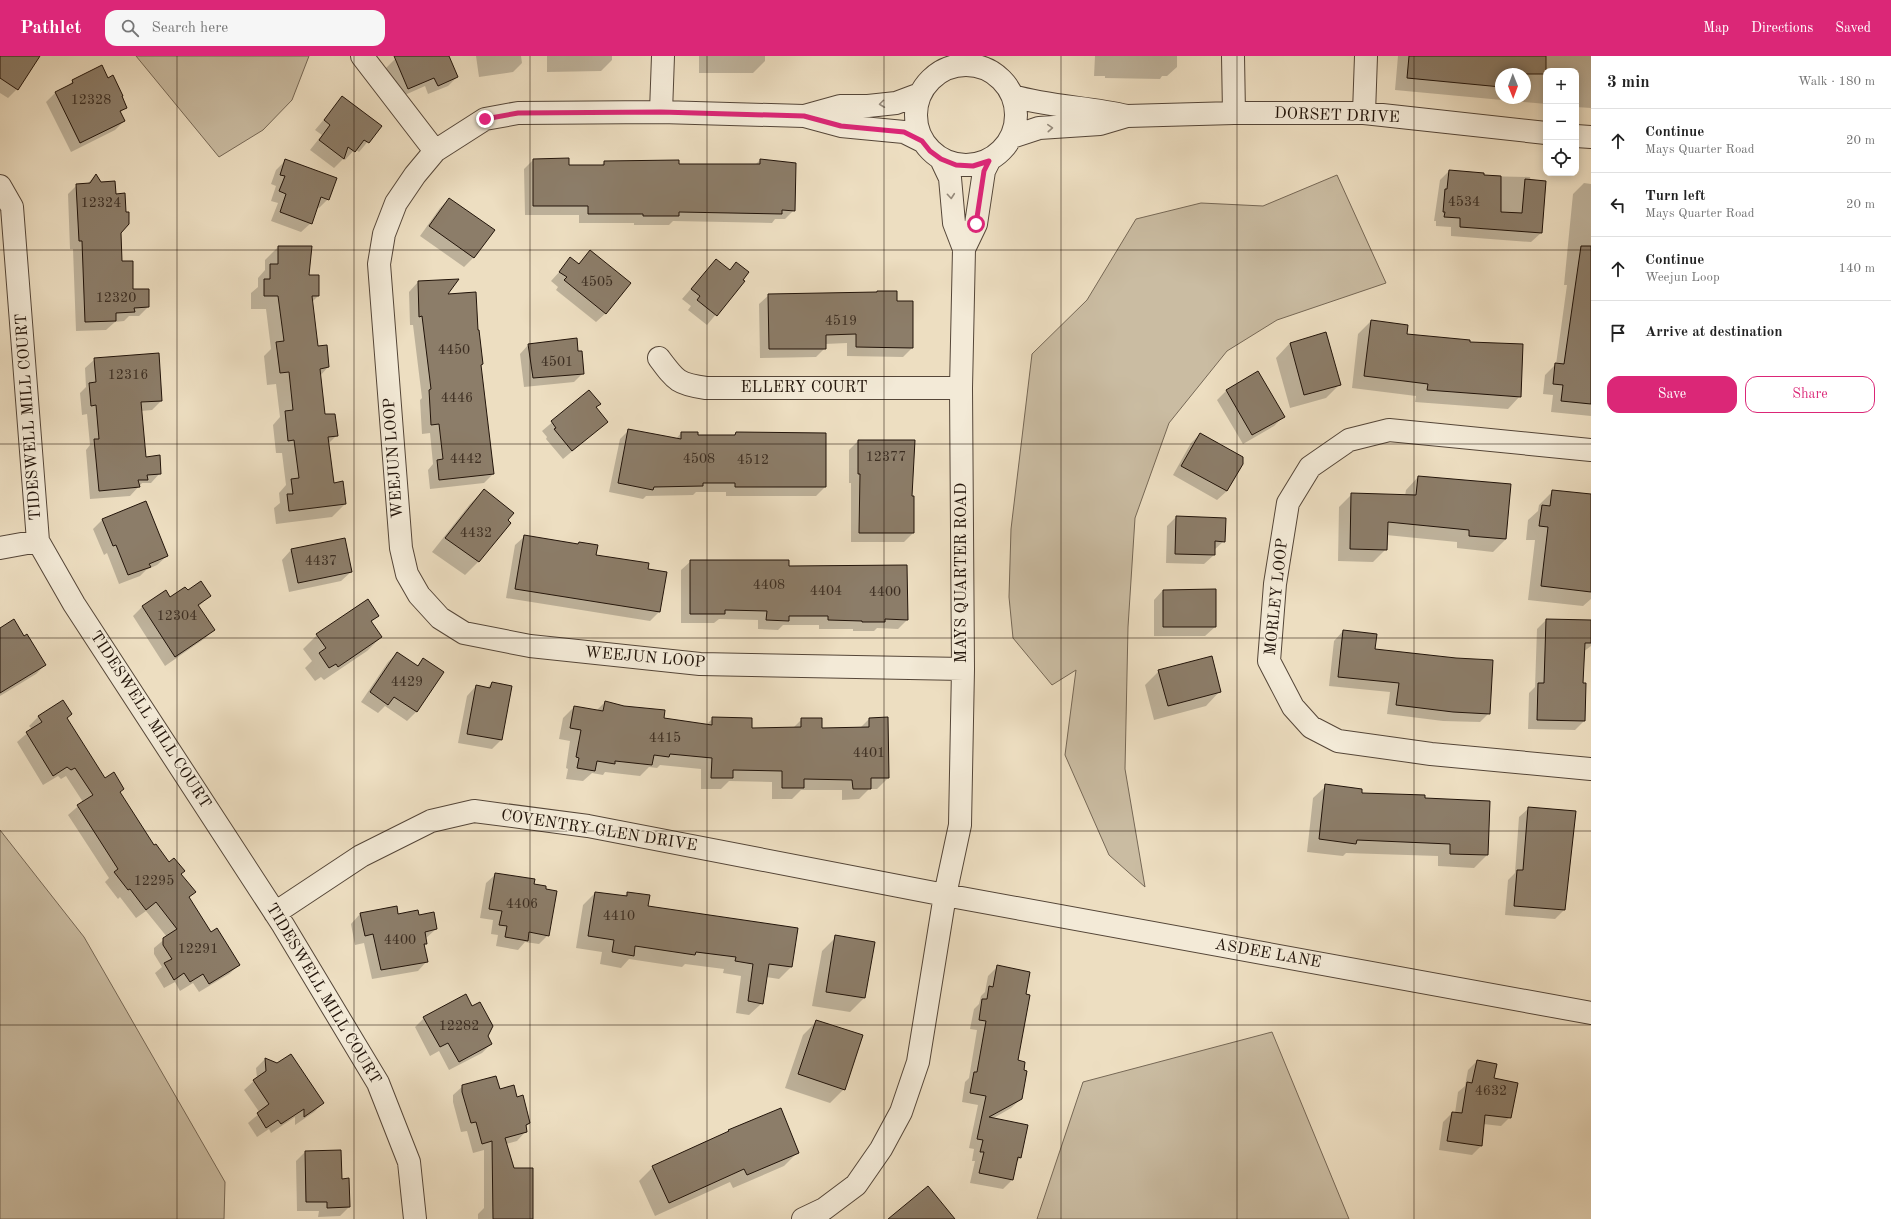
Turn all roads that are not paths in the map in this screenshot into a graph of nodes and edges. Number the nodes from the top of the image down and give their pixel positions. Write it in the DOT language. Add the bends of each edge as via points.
graph roads {
  1 [pos="362,56"];
  2 [pos="663,56"];
  3 [pos="1233,56"];
  4 [pos="1366,56"];
  5 [pos="982,62"];
  6 [pos="946,63"];
  7 [pos="920,94"];
  8 [pos="1013,96"];
  9 [pos="661,112"];
  10 [pos="1234,113"];
  11 [pos="1364,113"];
  12 [pos="804,116"];
  13 [pos="1127,116"];
  14 [pos="1543,133"];
  15 [pos="1579,136"];
  16 [pos="1012,137"];
  17 [pos="1591,137"];
  18 [pos="922,141"];
  19 [pos="435,151"];
  20 [pos="941,159"];
  21 [pos="989,161"];
  22 [pos="0,186"];
  23 [pos="964,249"];
  24 [pos="659,358"];
  25 [pos="961,388"];
  26 [pos="1591,450"];
  27 [pos="38,541"];
  28 [pos="0,548"];
  29 [pos="963,669"];
  30 [pos="1591,769"];
  31 [pos="945,895"];
  32 [pos="275,913"];
  33 [pos="1591,1012"];
  34 [pos="415,1219"];
  35 [pos="803,1219"];
  1 -- 19 [label="street"];
  2 -- 9 [label="street"];
  3 -- 10 [label="street"];
  4 -- 11 [label="street"];
  5 -- 6 [label="street, MAYS QUARTER ROAD" via="956,66"];
  5 -- 8 [label="street, MAYS QUARTER ROAD" via="1006,84"];
  6 -- 7 [label="street, MAYS QUARTER ROAD"];
  7 -- 12 [label="street, WEEJUN LOOP, one-way" via="896,103 840,106"];
  7 -- 18 [label="street, MAYS QUARTER ROAD" via="915,118"];
  8 -- 13 [label="street, DORSET DRIVE" via="1036,103 1100,110"];
  8 -- 16 [label="street, MAYS QUARTER ROAD" via="1016,116"];
  9 -- 12 [label="street, WEEJUN LOOP"];
  9 -- 19 [label="street, WEEJUN LOOP" via="518,113 485,119"];
  10 -- 11 [label="street, DORSET DRIVE"];
  10 -- 13 [label="street, DORSET DRIVE"];
  11 -- 14 [label="street, DORSET DRIVE"];
  12 -- 18 [label="street, WEEJUN LOOP" via="841,126 904,132"];
  16 -- 13 [label="street, DORSET DRIVE, one-way" via="1039,128 1100,124"];
  15 -- 17 [label="street"];
  16 -- 21 [label="street, MAYS QUARTER ROAD"];
  18 -- 20 [label="street, MAYS QUARTER ROAD"];
  19 -- 29 [label="street, WEEJUN LOOP" via="396,203 384,234 379,264 401,548 407,574 419,595 440,618 464,633 530,646 700,664"];
  20 -- 21 [label="street, MAYS QUARTER ROAD" via="956,165 973,166"];
  20 -- 23 [label="street, MAYS QUARTER ROAD, one-way" via="950,178 954,223"];
  21 -- 23 [label="street, MAYS QUARTER ROAD" via="984,171 976,224"];
  22 -- 27 [label="street, TIDESWELL MILL COURT" via="12,207"];
  23 -- 25 [label="street, MAYS QUARTER ROAD"];
  24 -- 25 [label="street, ELLERY COURT" via="671,375 685,385 706,388"];
  25 -- 29 [label="street, MAYS QUARTER ROAD"];
  26 -- 30 [label="street, MORLEY LOOP" via="1389,430 1349,440 1310,467 1288,503 1275,584 1269,661 1293,707 1311,727 1338,741 1431,754"];
  27 -- 28 [label="street"];
  27 -- 32 [label="street, TIDESWELL MILL COURT" via="74,604"];
  29 -- 31 [label="street, MAYS QUARTER ROAD" via="960,825"];
  31 -- 32 [label="street, COVENTRY GLEN DRIVE" via="588,826 474,811 431,821 361,856"];
  31 -- 33 [label="street, ASDEE LANE"];
  31 -- 35 [label="street, MAYS QUARTER ROAD" via="918,1062 901,1112 881,1149 856,1186 824,1209"];
  32 -- 34 [label="street, TIDESWELL MILL COURT" via="378,1083 409,1162"];
}
